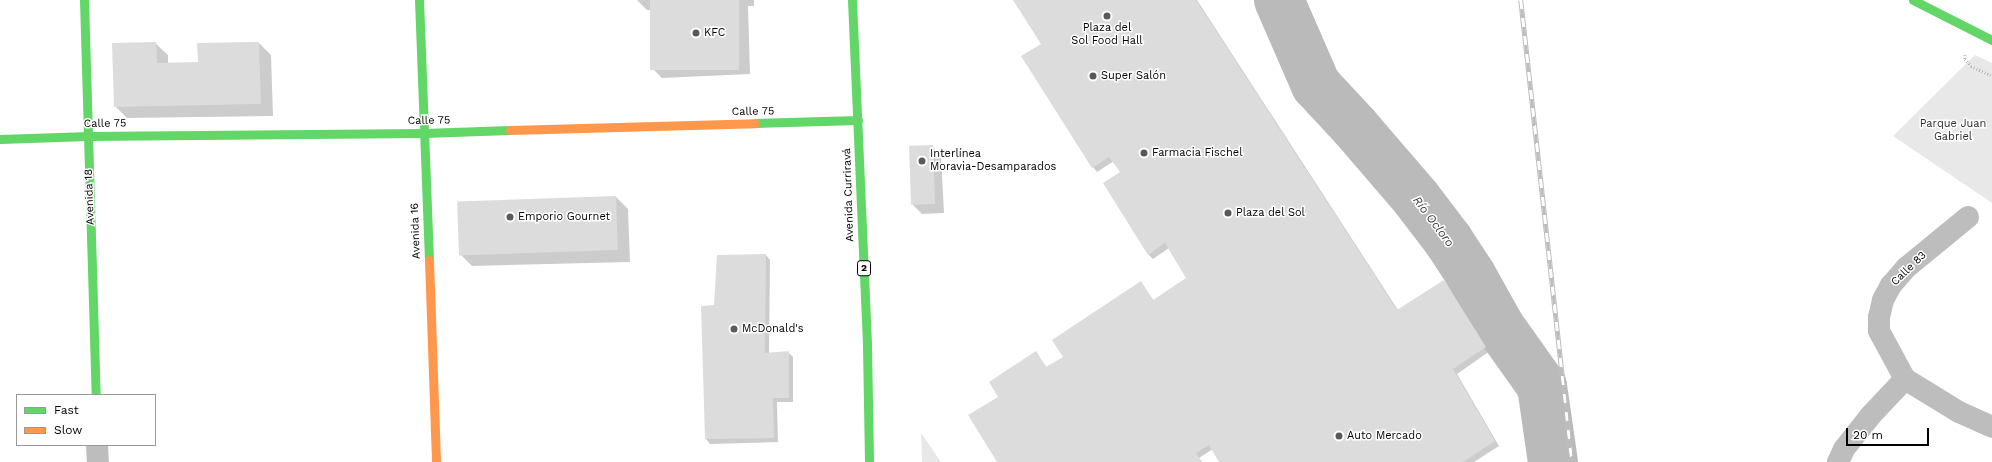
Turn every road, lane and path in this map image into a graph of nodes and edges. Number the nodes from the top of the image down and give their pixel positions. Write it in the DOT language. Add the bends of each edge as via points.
graph roads {
  1 [pos="84,0"];
  2 [pos="419,0"];
  3 [pos="852,0"];
  4 [pos="1914,0"];
  5 [pos="1992,40"];
  6 [pos="858,120"];
  7 [pos="424,133"];
  8 [pos="88,136"];
  9 [pos="0,139"];
  10 [pos="1968,217"];
  11 [pos="1905,379"];
  12 [pos="96,394"];
  13 [pos="1992,427"];
  14 [pos="97,446"];
  15 [pos="98,462"];
  16 [pos="436,462"];
  17 [pos="868,462"];
  18 [pos="1838,462"];
  1 -- 8 [label="main road, Avenida 18"];
  2 -- 7 [label="main road, Avenida 16"];
  3 -- 6 [label="main road, Avenida Curriravá / 2"];
  4 -- 5 [label="main road"];
  6 -- 7 [label="main road, Calle 75"];
  6 -- 17 [label="main road, Avenida Curriravá / 2"];
  7 -- 8 [label="main road, Calle 75"];
  7 -- 16 [label="main road, Avenida 16"];
  8 -- 9 [label="main road, Calle 75"];
  8 -- 12 [label="main road, Avenida 18"];
  10 -- 11 [label="street, Calle 83" via="1906,268 1891,285 1883,300 1879,331"];
  11 -- 13 [label="street" via="1959,412"];
  11 -- 18 [label="street" via="1871,415 1844,449"];
  14 -- 15 [label="street"];
}
